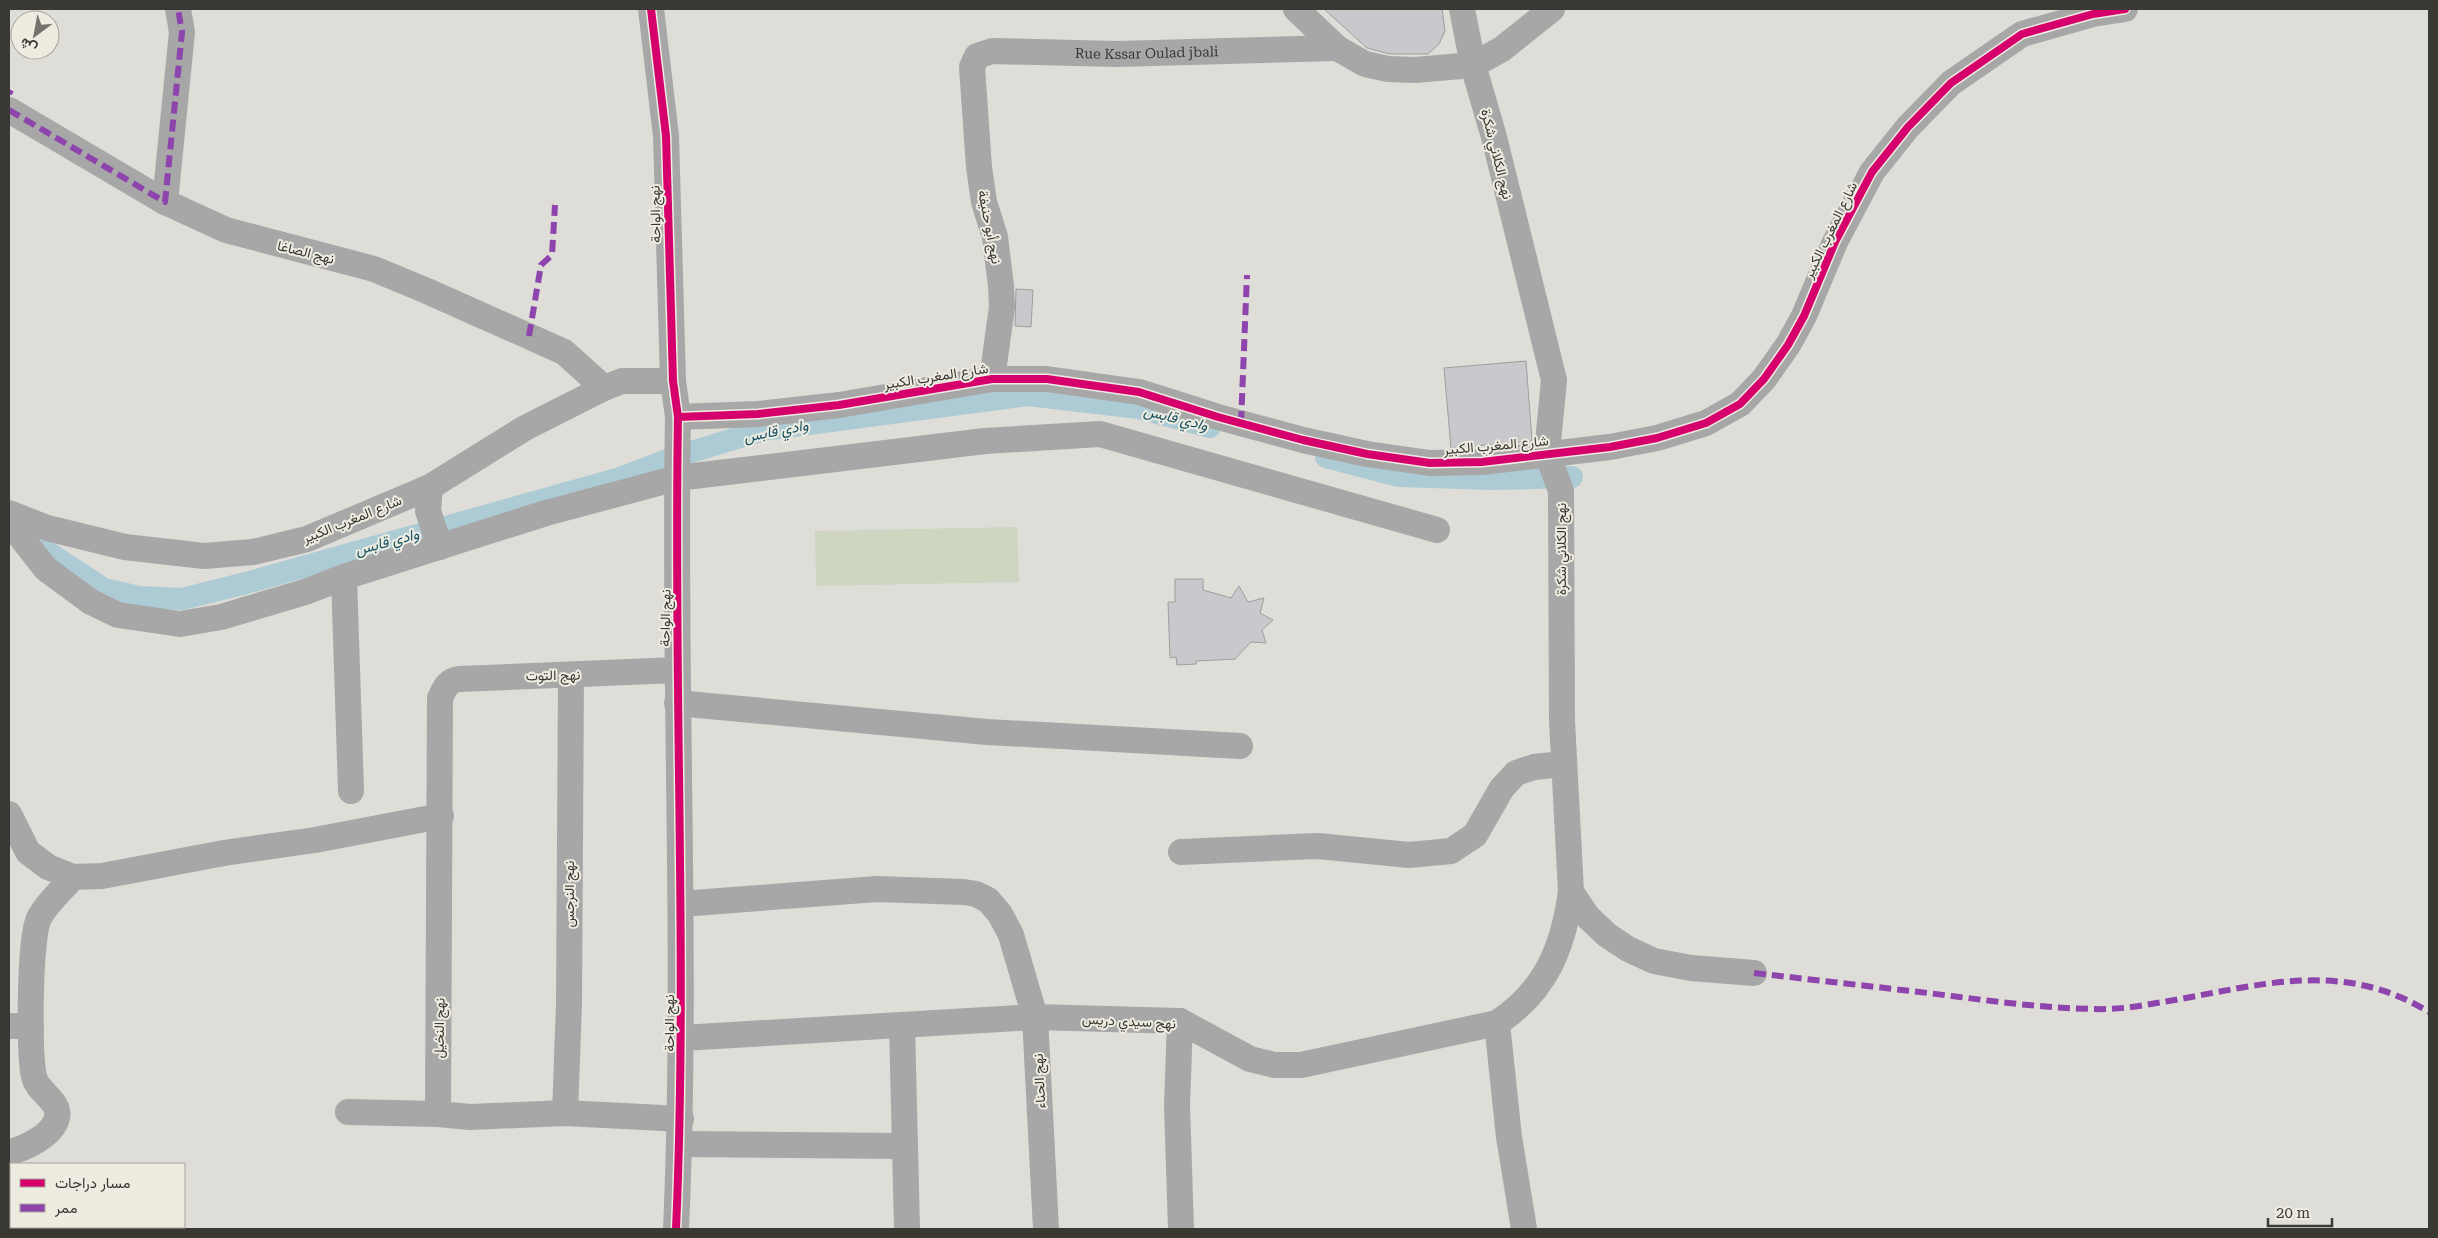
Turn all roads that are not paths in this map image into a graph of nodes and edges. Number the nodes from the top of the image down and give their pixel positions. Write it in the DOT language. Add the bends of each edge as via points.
graph roads {
  1 [pos="178,9"];
  2 [pos="650,9"];
  3 [pos="1296,9"];
  4 [pos="1462,9"];
  5 [pos="1552,9"];
  6 [pos="2125,9"];
  7 [pos="1337,48"];
  8 [pos="1473,65"];
  9 [pos="973,75"];
  10 [pos="10,98"];
  11 [pos="165,202"];
  12 [pos="992,379"];
  13 [pos="673,381"];
  14 [pos="604,388"];
  15 [pos="678,417"];
  16 [pos="1547,453"];
  17 [pos="677,478"];
  18 [pos="430,486"];
  19 [pos="9,513"];
  20 [pos="9,522"];
  21 [pos="1437,530"];
  22 [pos="440,547"];
  23 [pos="344,577"];
  24 [pos="677,670"];
  25 [pos="570,674"];
  26 [pos="440,698"];
  27 [pos="677,703"];
  28 [pos="1240,746"];
  29 [pos="1564,764"];
  30 [pos="351,791"];
  31 [pos="9,814"];
  32 [pos="441,816"];
  33 [pos="1180,852"];
  34 [pos="73,878"];
  35 [pos="1571,892"];
  36 [pos="680,904"];
  37 [pos="1754,973"];
  38 [pos="1035,1017"];
  39 [pos="1180,1021"];
  40 [pos="1497,1023"];
  41 [pos="902,1025"];
  42 [pos="20,1026"];
  43 [pos="682,1038"];
  44 [pos="348,1112"];
  45 [pos="565,1113"];
  46 [pos="438,1114"];
  47 [pos="681,1132"];
  48 [pos="905,1146"];
  49 [pos="9,1152"];
  50 [pos="676,1229"];
  51 [pos="908,1229"];
  52 [pos="1046,1229"];
  53 [pos="1181,1229"];
  54 [pos="1524,1229"];
  1 -- 11 [label="street" via="182,32"];
  2 -- 13 [label="street, نهج الواحة" via="666,136"];
  3 -- 7 [label="street"];
  4 -- 8 [label="street, نهج الكلاني شكرة"];
  5 -- 8 [label="street" via="1502,50"];
  6 -- 16 [label="street, شارع المغرب الكبير" via="2093,14 2022,34 1951,84 1926,108 1872,172 1835,242 1804,316 1788,345 1764,379 1740,404 1706,423 1657,438 1610,447"];
  7 -- 8 [label="street" via="1365,64 1388,70"];
  7 -- 9 [label="street, Rue Kssar Oulad jbali" via="1117,54 992,51 977,56 973,62"];
  8 -- 16 [label="street, نهج الكلاني شكرة" via="1554,380"];
  9 -- 12 [label="street, نهج أبو حنيفة" via="979,167 984,202 995,237 1001,286 1002,307"];
  10 -- 11 [label="street, نهج الصاغا" via="67,146"];
  11 -- 14 [label="street, نهج الصاغا" via="226,230 374,269 428,291 564,352"];
  12 -- 15 [label="street, شارع المغرب الكبير" via="758,414"];
  12 -- 16 [label="street, شارع المغرب الكبير" via="1047,379 1139,392 1226,419 1367,454 1430,463 1482,462"];
  13 -- 14 [label="street, شارع المغرب الكبير" via="622,381"];
  13 -- 15 [label="street, نهج الواحة"];
  14 -- 18 [label="street, شارع المغرب الكبير" via="525,428"];
  15 -- 17 [label="street, نهج الواحة"];
  16 -- 29 [label="street, نهج الكلاني شكرة" via="1561,491"];
  17 -- 21 [label="street" via="985,441 1100,434"];
  17 -- 22 [label="street" via="546,513"];
  17 -- 24 [label="street, نهج الواحة"];
  18 -- 19 [label="street, شارع المغرب الكبير" via="307,539 253,552 204,556 93,540 47,528"];
  18 -- 22 [label="street" via="428,511"];
  20 -- 23 [label="street" via="46,569 70,588 118,615 146,620 180,624 221,617"];
  22 -- 23 [label="street"];
  23 -- 30 [label="street"];
  24 -- 25 [label="street, نهج التوت"];
  24 -- 27 [label="street, نهج الواحة"];
  25 -- 26 [label="street, نهج التوت" via="452,680"];
  25 -- 45 [label="street, نهج النرجس" via="569,1004"];
  26 -- 32 [label="street, نهج النخيل"];
  27 -- 28 [label="street" via="987,732"];
  27 -- 36 [label="street, نهج الواحة"];
  29 -- 33 [label="street" via="1534,767 1516,773 1502,788 1475,835 1450,851 1409,855 1318,846"];
  29 -- 35 [label="street, نهج الكلاني شكرة"];
  31 -- 34 [label="street" via="28,852 48,867"];
  32 -- 34 [label="street" via="102,876"];
  32 -- 46 [label="street, نهج النخيل"];
  34 -- 42 [label="street" via="38,920"];
  35 -- 37 [label="street" via="1588,917 1628,949 1654,960 1691,968"];
  35 -- 40 [label="street, نهج سيدي دريس" via="1567,921 1549,970 1516,1011"];
  36 -- 38 [label="street, نهج الحناء" via="877,889 976,894 988,900 1000,914 1010,935"];
  36 -- 43 [label="street, نهج الواحة"];
  38 -- 39 [label="street, نهج سيدي دريس"];
  38 -- 41 [label="street, نهج سيدي دريس"];
  38 -- 52 [label="street, نهج الحناء"];
  39 -- 40 [label="street, نهج سيدي دريس" via="1250,1059 1274,1065 1301,1065"];
  39 -- 53 [label="street" via="1177,1105"];
  40 -- 54 [label="street" via="1509,1137"];
  41 -- 43 [label="street, نهج سيدي دريس"];
  41 -- 48 [label="street"];
  42 -- 49 [label="street" via="34,1078 39,1089 54,1102 57,1117 45,1134 21,1150"];
  43 -- 47 [label="street, نهج الواحة"];
  44 -- 46 [label="street"];
  45 -- 46 [label="street"];
  45 -- 47 [label="street"];
  47 -- 48 [label="street"];
  47 -- 50 [label="street, نهج الواحة"];
  48 -- 51 [label="street"];
}
